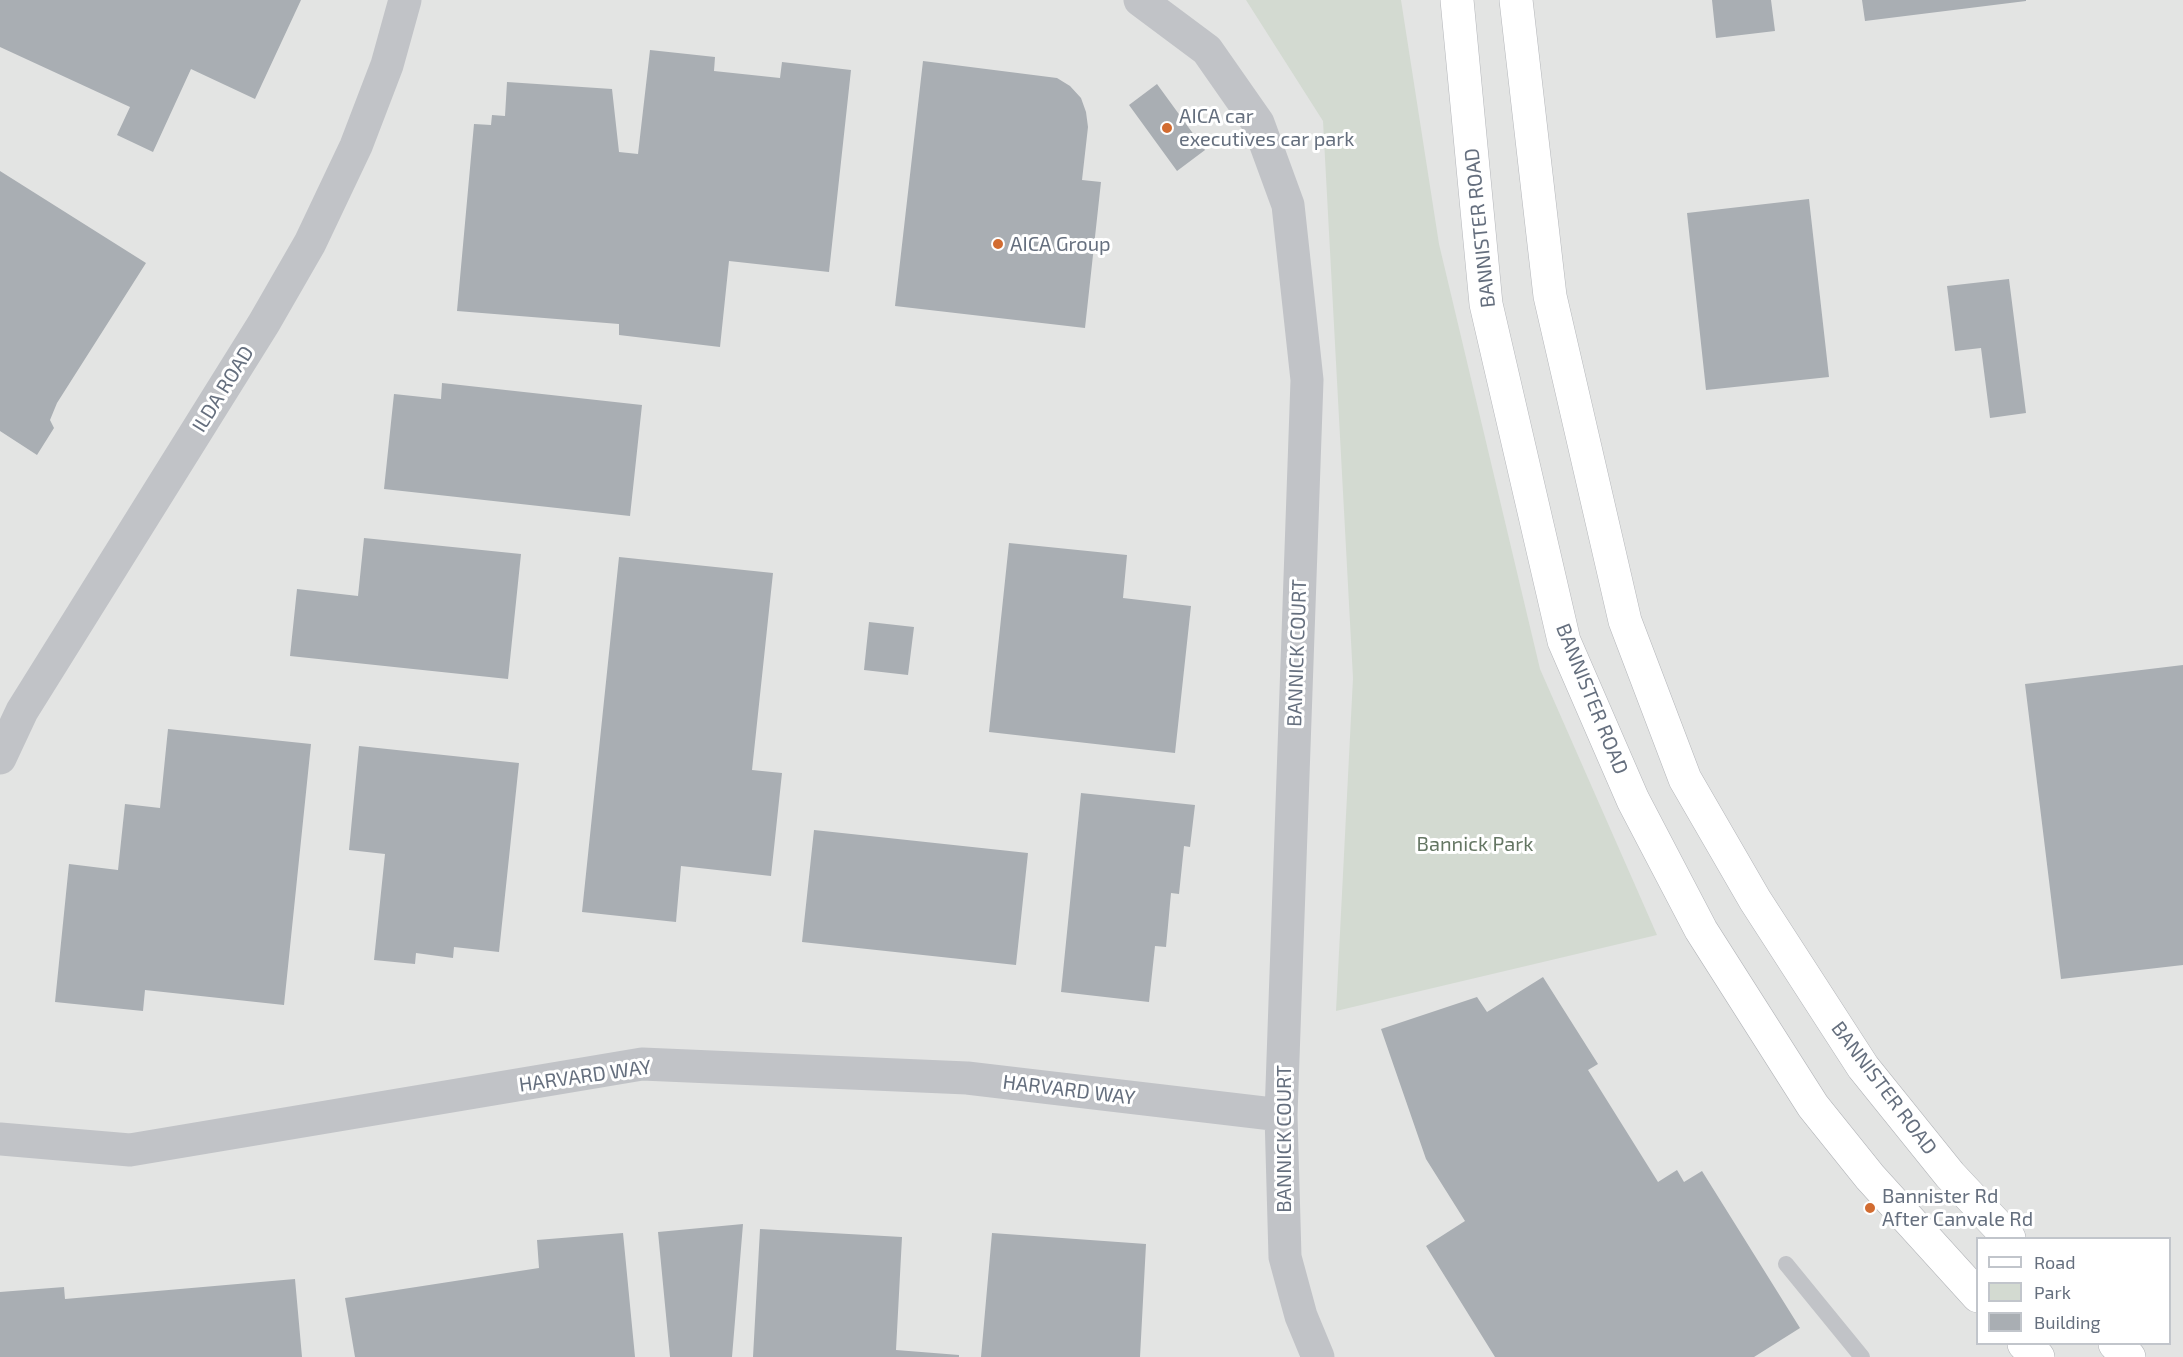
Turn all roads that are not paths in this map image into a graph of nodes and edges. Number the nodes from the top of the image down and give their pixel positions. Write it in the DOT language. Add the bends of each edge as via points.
graph roads {
  1 [pos="405,0"];
  2 [pos="1140,0"];
  3 [pos="1457,0"];
  4 [pos="1516,0"];
  5 [pos="0,758"];
  6 [pos="1281,1115"];
  7 [pos="0,1139"];
  8 [pos="2007,1237"];
  9 [pos="1786,1264"];
  10 [pos="1976,1295"];
  11 [pos="2116,1345"];
  12 [pos="1857,1356"];
  13 [pos="1318,1357"];
  14 [pos="2129,1357"];
  1 -- 5 [label="street, ILDA ROAD" via="387,65 356,146 310,243 22,711"];
  2 -- 6 [label="street, BANNICK COURT" via="1207,50 1258,123 1288,205 1307,380"];
  3 -- 10 [label="main road, BANNISTER ROAD" via="1486,304 1564,641 1634,800 1701,930 1813,1106 1870,1177"];
  4 -- 8 [label="main road, BANNISTER ROAD" via="1550,296 1625,621 1685,779 1755,900 1863,1067 1950,1175"];
  6 -- 7 [label="street, HARVARD WAY" via="967,1078 642,1064 130,1150"];
  6 -- 13 [label="street, BANNICK COURT" via="1285,1257 1301,1316"];
  9 -- 12 [label="lane"];
  11 -- 14 [label="main road"];
}
